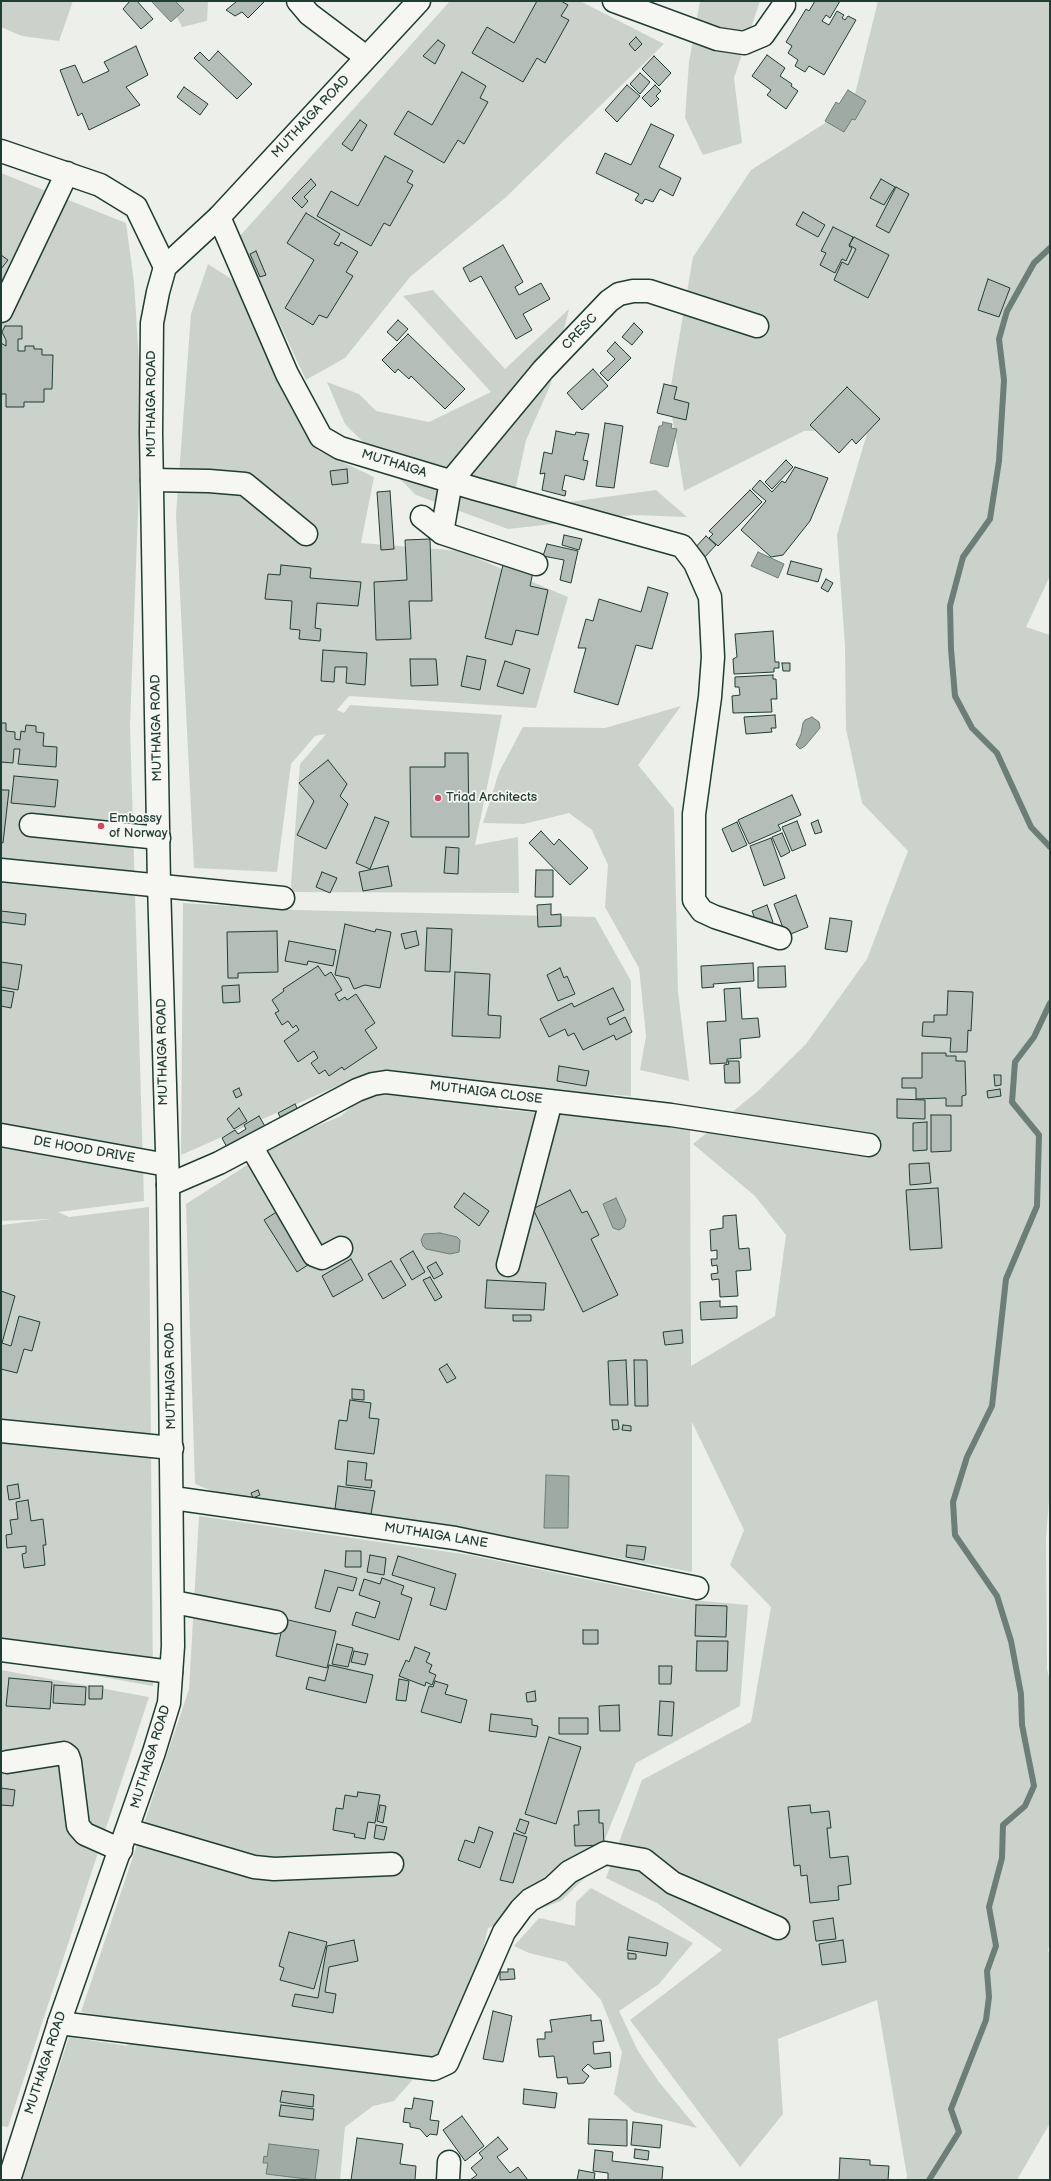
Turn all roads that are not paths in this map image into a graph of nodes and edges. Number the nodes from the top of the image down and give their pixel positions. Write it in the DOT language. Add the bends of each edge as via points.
graph roads {
  1 [pos="298,1"];
  2 [pos="419,1"];
  3 [pos="614,1"];
  4 [pos="784,5"];
  5 [pos="366,57"];
  6 [pos="1,150"];
  7 [pos="67,173"];
  8 [pos="219,217"];
  9 [pos="166,267"];
  10 [pos="1,311"];
  11 [pos="757,326"];
  12 [pos="152,480"];
  13 [pos="451,481"];
  14 [pos="422,517"];
  15 [pos="442,533"];
  16 [pos="306,534"];
  17 [pos="536,564"];
  18 [pos="31,825"];
  19 [pos="159,838"];
  20 [pos="1,870"];
  21 [pos="159,884"];
  22 [pos="283,898"];
  23 [pos="780,938"];
  24 [pos="552,1101"];
  25 [pos="1,1135"];
  26 [pos="869,1145"];
  27 [pos="251,1146"];
  28 [pos="167,1175"];
  29 [pos="341,1248"];
  30 [pos="508,1265"];
  31 [pos="1,1431"];
  32 [pos="172,1448"];
  33 [pos="173,1498"];
  34 [pos="697,1588"];
  35 [pos="174,1602"];
  36 [pos="276,1622"];
  37 [pos="1,1650"];
  38 [pos="171,1672"];
  39 [pos="7,1762"];
  40 [pos="124,1840"];
  41 [pos="392,1864"];
  42 [pos="778,1928"];
  43 [pos="60,2023"];
  44 [pos="9,2180"];
  1 -- 5 [label="street" via="309,14"];
  2 -- 5 [label="street, MUTHAIGA ROAD"];
  3 -- 4 [label="street" via="717,39 744,43 763,35"];
  5 -- 8 [label="street, MUTHAIGA ROAD"];
  6 -- 7 [label="street"];
  7 -- 9 [label="street" via="100,185 136,207"];
  7 -- 10 [label="street"];
  8 -- 9 [label="street, MUTHAIGA ROAD"];
  8 -- 13 [label="street, MUTHAIGA" via="288,374 321,437 340,448"];
  9 -- 12 [label="street, MUTHAIGA ROAD" via="152,323"];
  11 -- 13 [label="street, CRESC" via="649,291 619,294 609,301 543,370"];
  12 -- 16 [label="street" via="245,484"];
  12 -- 19 [label="street, MUTHAIGA ROAD"];
  13 -- 15 [label="street"];
  13 -- 23 [label="street, MUTHAIGA" via="682,546 695,563 710,597 713,657 694,814 694,900 702,911 715,917"];
  14 -- 15 [label="street"];
  15 -- 17 [label="street"];
  18 -- 19 [label="street"];
  19 -- 21 [label="street, MUTHAIGA ROAD"];
  20 -- 21 [label="street"];
  21 -- 22 [label="street"];
  21 -- 28 [label="street, MUTHAIGA ROAD"];
  24 -- 26 [label="street, MUTHAIGA CLOSE" via="671,1115"];
  24 -- 27 [label="street, MUTHAIGA CLOSE" via="386,1082 357,1090"];
  24 -- 30 [label="street"];
  25 -- 28 [label="street, DE HOOD DRIVE"];
  27 -- 28 [label="street, MUTHAIGA CLOSE" via="219,1163"];
  27 -- 29 [label="street" via="314,1255 322,1258"];
  28 -- 32 [label="street, MUTHAIGA ROAD"];
  31 -- 32 [label="street"];
  32 -- 33 [label="street, MUTHAIGA ROAD"];
  33 -- 34 [label="street, MUTHAIGA LANE" via="456,1538"];
  33 -- 35 [label="street, MUTHAIGA ROAD"];
  35 -- 36 [label="street"];
  35 -- 38 [label="street, MUTHAIGA ROAD"];
  37 -- 38 [label="street"];
  38 -- 40 [label="street, MUTHAIGA ROAD" via="168,1703"];
  39 -- 40 [label="street" via="64,1753 70,1762 78,1826 85,1834"];
  40 -- 41 [label="street" via="274,1869"];
  40 -- 43 [label="street, MUTHAIGA ROAD"];
  42 -- 43 [label="street" via="673,1883 644,1860 605,1853 569,1872 552,1888 530,1900 521,1909 504,1932 446,2063 434,2069"];
  43 -- 44 [label="street, MUTHAIGA ROAD"];
}
